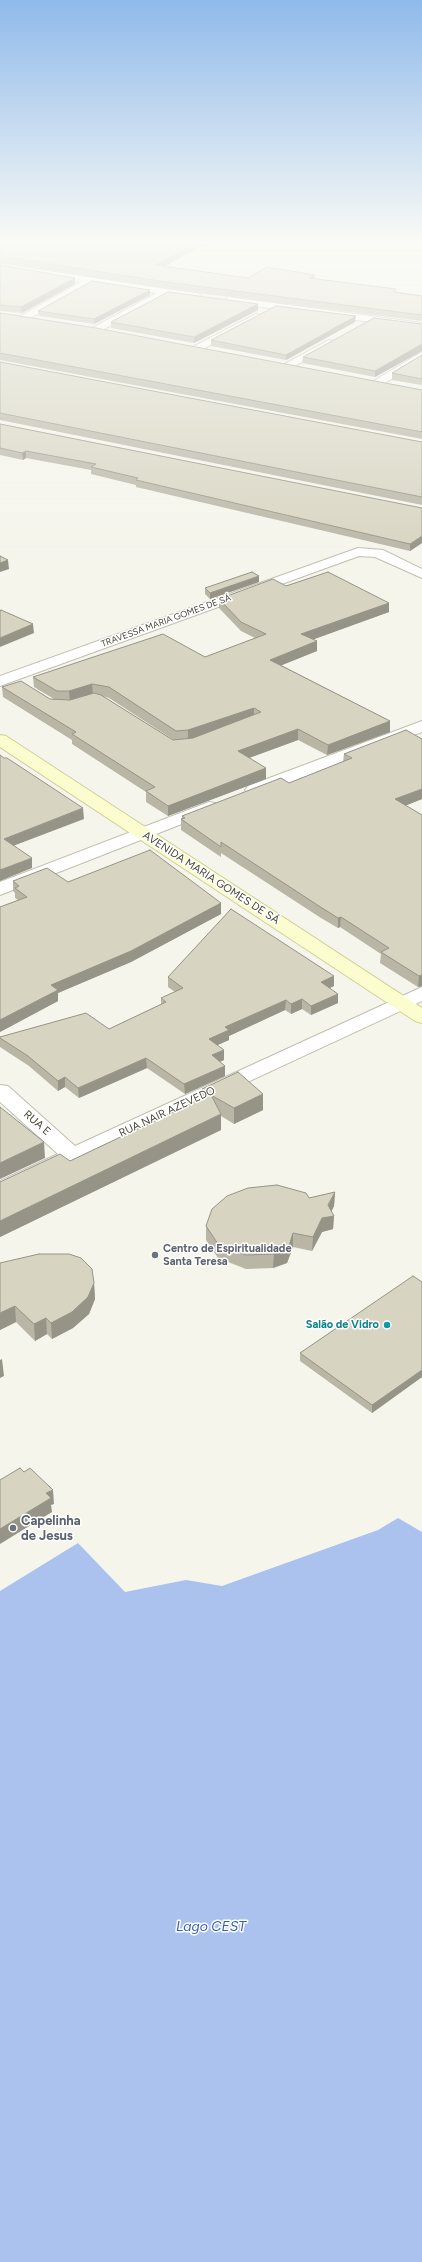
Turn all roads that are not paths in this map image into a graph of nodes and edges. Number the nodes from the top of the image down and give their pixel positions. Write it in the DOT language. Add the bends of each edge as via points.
graph roads {
  1 [pos="195,350"];
  2 [pos="315,350"];
  3 [pos="210,352"];
  4 [pos="422,355"];
  5 [pos="301,369"];
  6 [pos="361,380"];
  7 [pos="376,383"];
  8 [pos="391,386"];
  9 [pos="422,574"];
  10 [pos="0,681"];
  11 [pos="422,726"];
  12 [pos="1,741"];
  13 [pos="143,833"];
  14 [pos="0,889"];
  15 [pos="422,993"];
  16 [pos="401,1003"];
  17 [pos="422,1017"];
  18 [pos="0,1091"];
  19 [pos="73,1156"];
  20 [pos="0,1190"];
  1 -- 3 [label="street"];
  2 -- 5 [label="street" via="283,366"];
  4 -- 7 [label="street"];
  6 -- 7 [label="street"];
  7 -- 8 [label="street"];
  9 -- 10 [label="street, TRAVESSA MARIA GOMES DE SÁ" via="378,553 358,552"];
  11 -- 13 [label="street"];
  12 -- 13 [label="street, AVENIDA MARIA GOMES DE SÁ"];
  13 -- 14 [label="street"];
  13 -- 16 [label="street, AVENIDA MARIA GOMES DE SÁ"];
  15 -- 16 [label="street, RUA NAIR AZEVEDO"];
  16 -- 17 [label="street, AVENIDA MARIA GOMES DE SÁ"];
  16 -- 19 [label="street, RUA NAIR AZEVEDO"];
  18 -- 19 [label="street, RUA E"];
  19 -- 20 [label="street, RUA NAIR AZEVEDO"];
}
